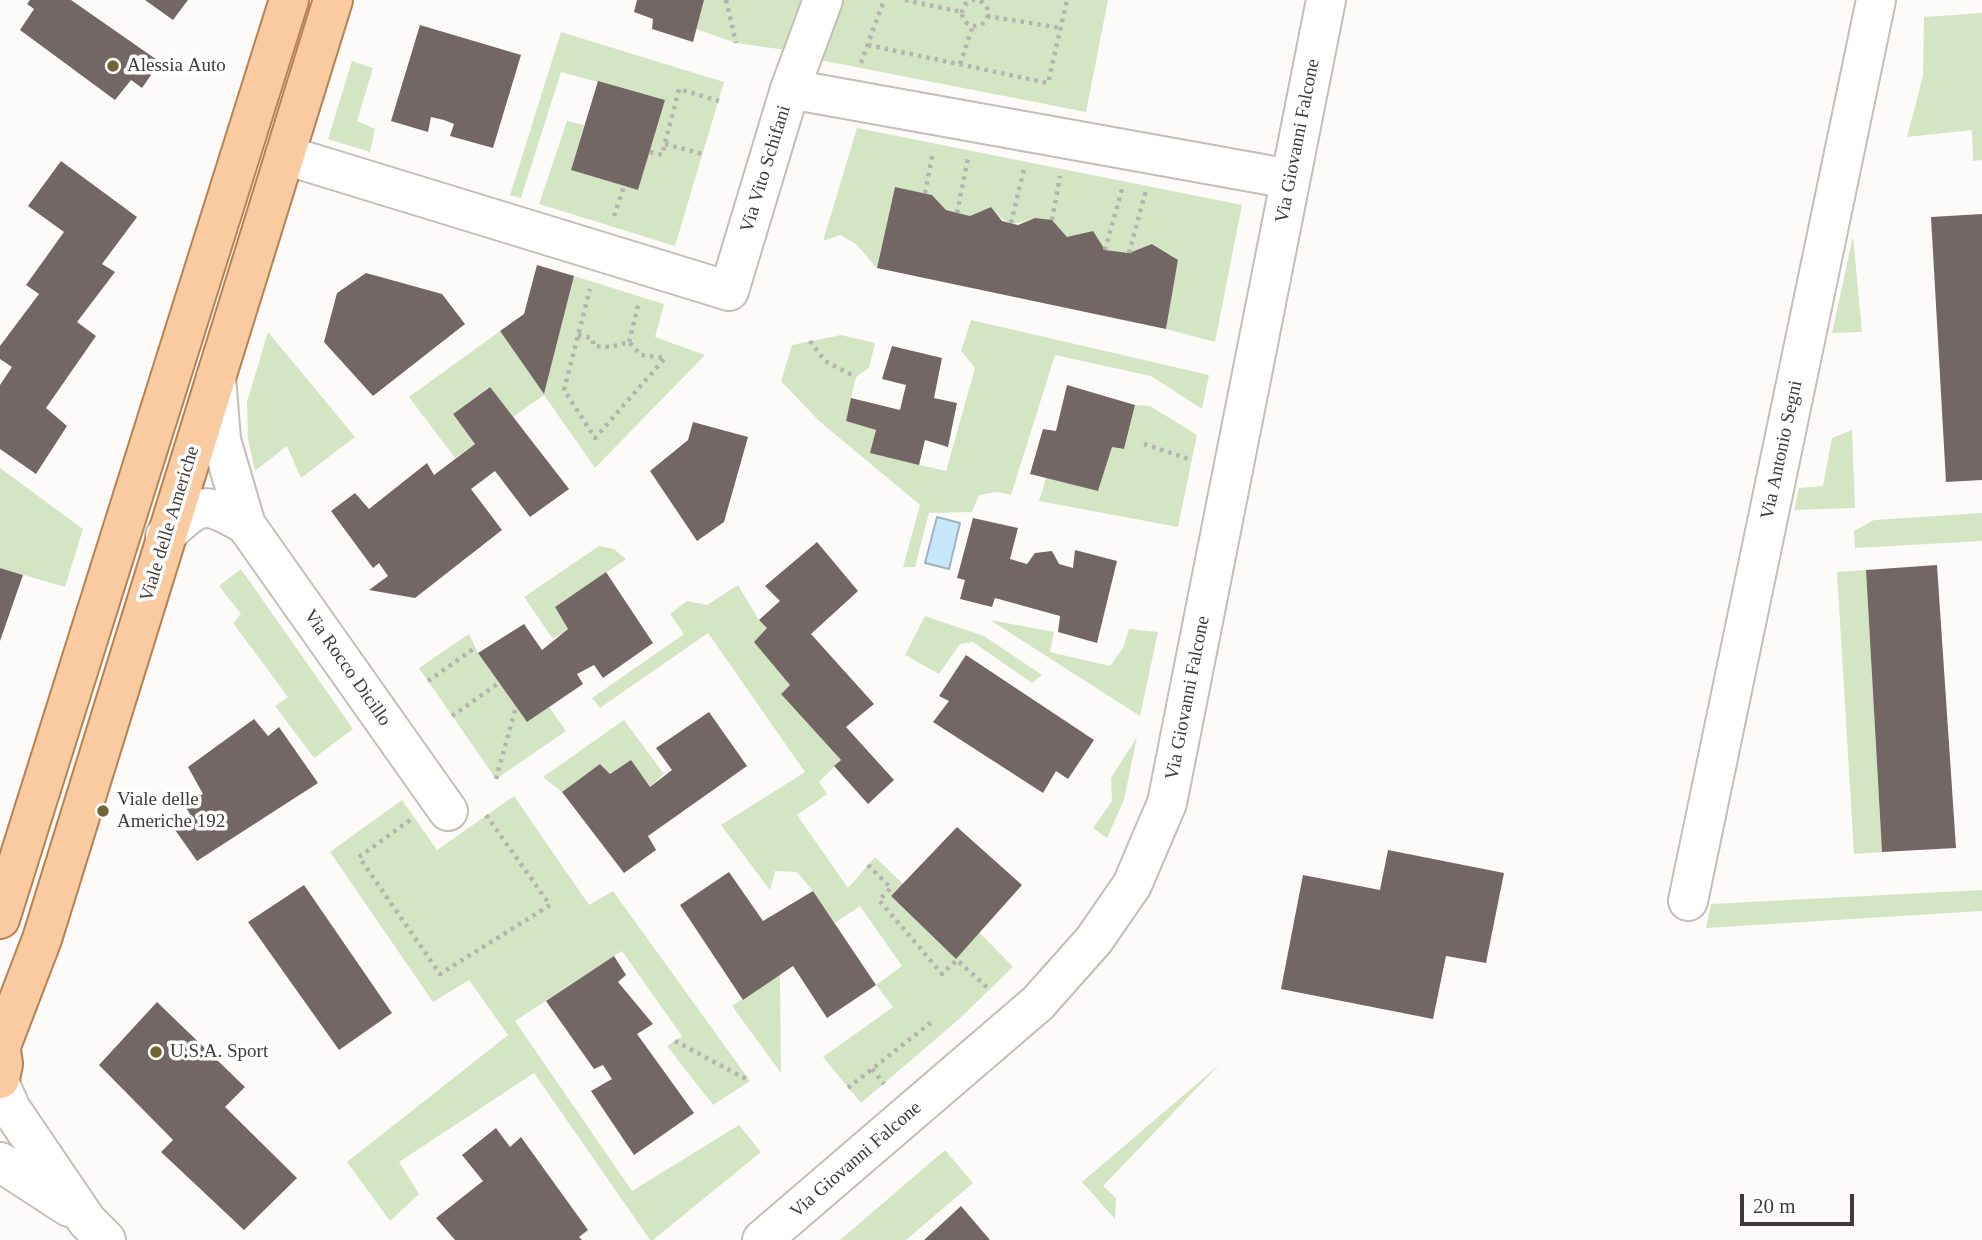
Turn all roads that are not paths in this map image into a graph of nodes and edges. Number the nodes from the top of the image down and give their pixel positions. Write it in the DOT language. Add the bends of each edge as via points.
graph roads {
  1 [pos="289,0"];
  2 [pos="333,0"];
  3 [pos="823,0"];
  4 [pos="1326,0"];
  5 [pos="1877,0"];
  6 [pos="790,89"];
  7 [pos="285,155"];
  8 [pos="1290,179"];
  9 [pos="216,377"];
  10 [pos="246,525"];
  11 [pos="165,536"];
  12 [pos="431,814"];
  13 [pos="1688,901"];
  14 [pos="0,919"];
  15 [pos="0,1063"];
  16 [pos="0,1162"];
  17 [pos="52,1195"];
  18 [pos="0,1199"];
  19 [pos="97,1230"];
  20 [pos="762,1240"];
  1 -- 14 [label="main road"];
  2 -- 7 [label="main road, Viale delle Americhe"];
  3 -- 6 [label="street"];
  4 -- 8 [label="street, Via Giovanni Falcone"];
  5 -- 13 [label="street, Via Antonio Segni"];
  6 -- 7 [label="street, Via Vito Schifani" via="729,291"];
  6 -- 8 [label="street, Via Vito Schifani"];
  7 -- 9 [label="main road, Viale delle Americhe"];
  8 -- 20 [label="street, Via Giovanni Falcone" via="1167,803 1132,886 1094,940 1038,1003"];
  9 -- 10 [label="street" via="221,440"];
  9 -- 11 [label="main road, Viale delle Americhe"];
  10 -- 11 [label="street" via="218,508 196,509"];
  10 -- 12 [label="street, Via Rocco Dicillo"];
  11 -- 15 [label="main road, Viale delle Americhe"];
  15 -- 19 [label="street" via="11,1109"];
  16 -- 17 [label="street"];
  17 -- 18 [label="street"];
  17 -- 19 [label="street"];
}
